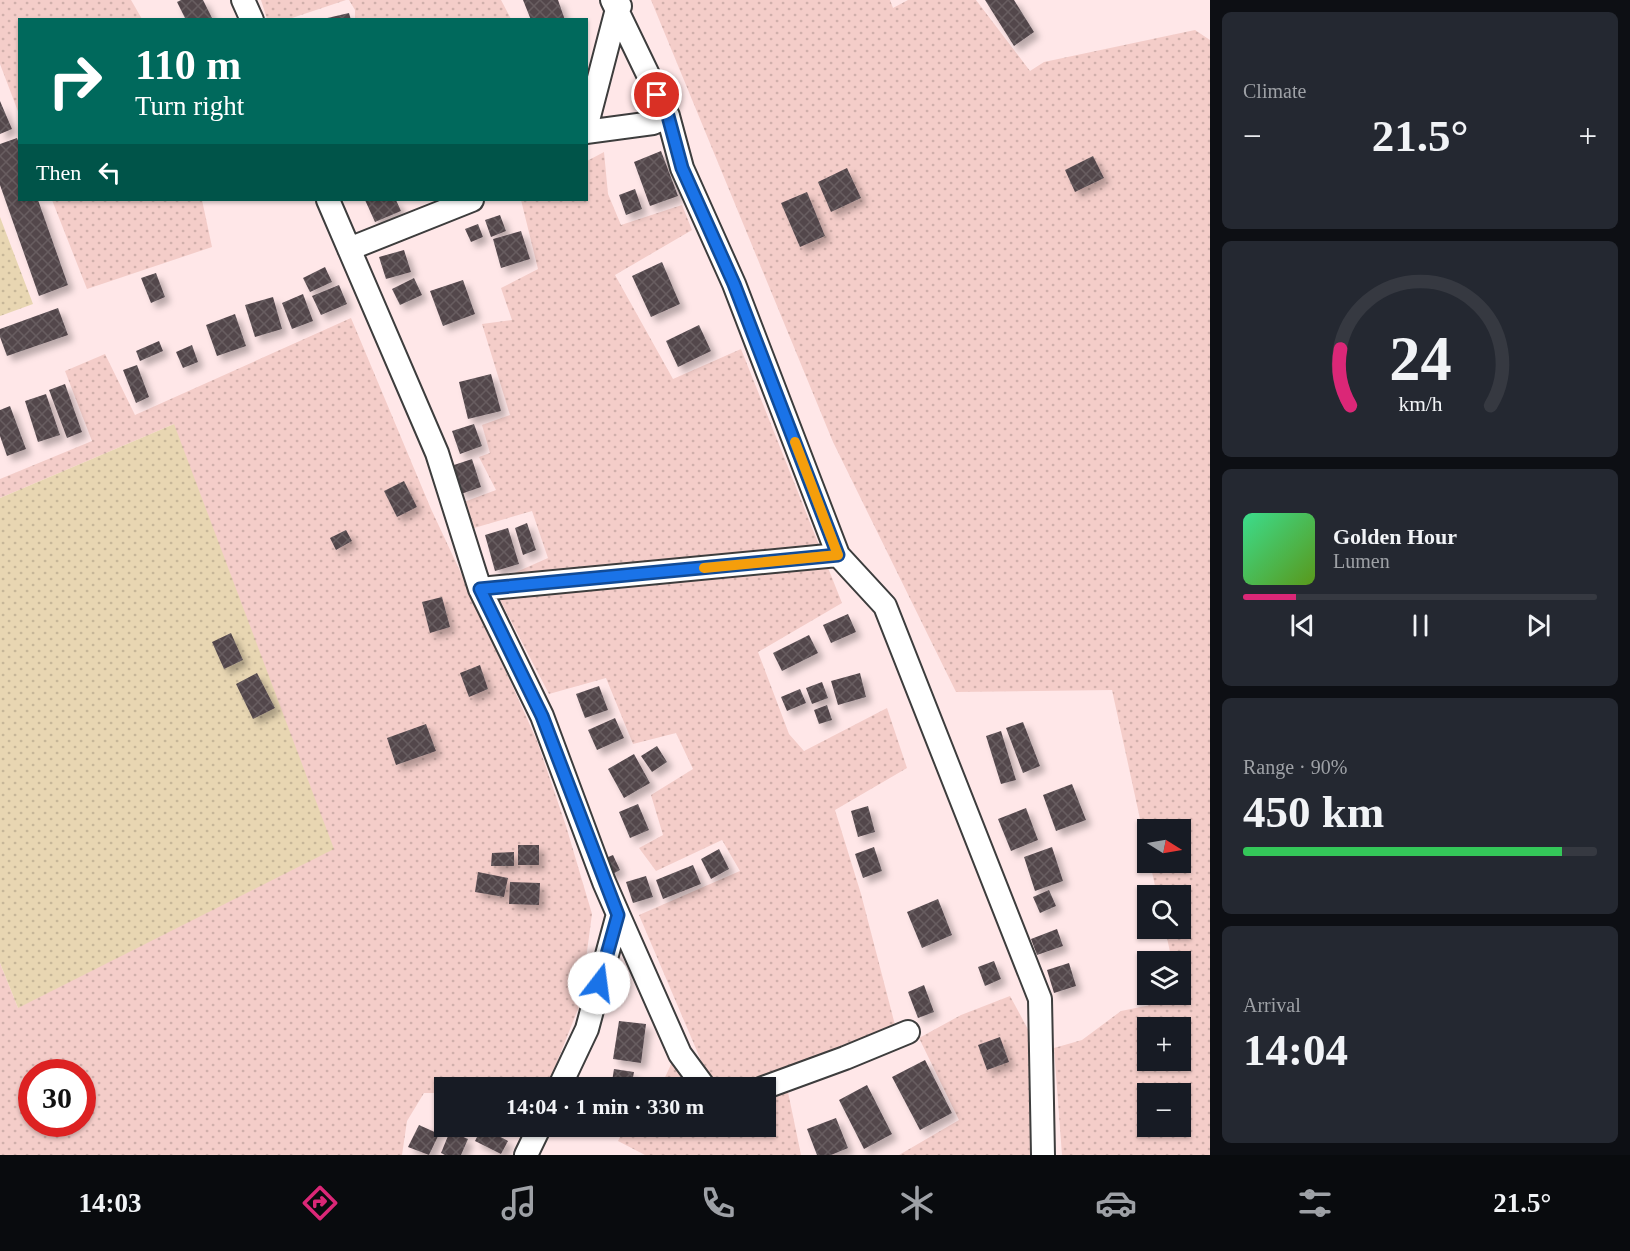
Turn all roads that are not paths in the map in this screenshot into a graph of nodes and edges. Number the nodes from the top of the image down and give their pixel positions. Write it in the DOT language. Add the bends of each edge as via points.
graph roads {
  1 [pos="243,0"];
  2 [pos="618,3"];
  3 [pos="251,18"];
  4 [pos="668,116"];
  5 [pos="588,122"];
  6 [pos="588,130"];
  7 [pos="328,201"];
  8 [pos="469,201"];
  9 [pos="349,249"];
  10 [pos="838,555"];
  11 [pos="480,589"];
  12 [pos="618,915"];
  13 [pos="908,1032"];
  14 [pos="564,1077"];
  15 [pos="697,1077"];
  16 [pos="776,1083"];
  17 [pos="535,1137"];
  18 [pos="526,1155"];
  19 [pos="1044,1155"];
  1 -- 3 [label="street"];
  2 -- 4 [label="street"];
  2 -- 5 [label="street"];
  4 -- 6 [label="street" via="653,123"];
  4 -- 10 [label="street" via="682,168 734,284"];
  7 -- 9 [label="street"];
  8 -- 9 [label="street"];
  9 -- 11 [label="street" via="437,453"];
  10 -- 11 [label="street"];
  10 -- 19 [label="street" via="885,606 1040,999"];
  11 -- 12 [label="street" via="542,716"];
  12 -- 14 [label="street" via="587,1029"];
  12 -- 15 [label="street" via="680,1054"];
  13 -- 16 [label="street"];
  17 -- 18 [label="street"];
}
